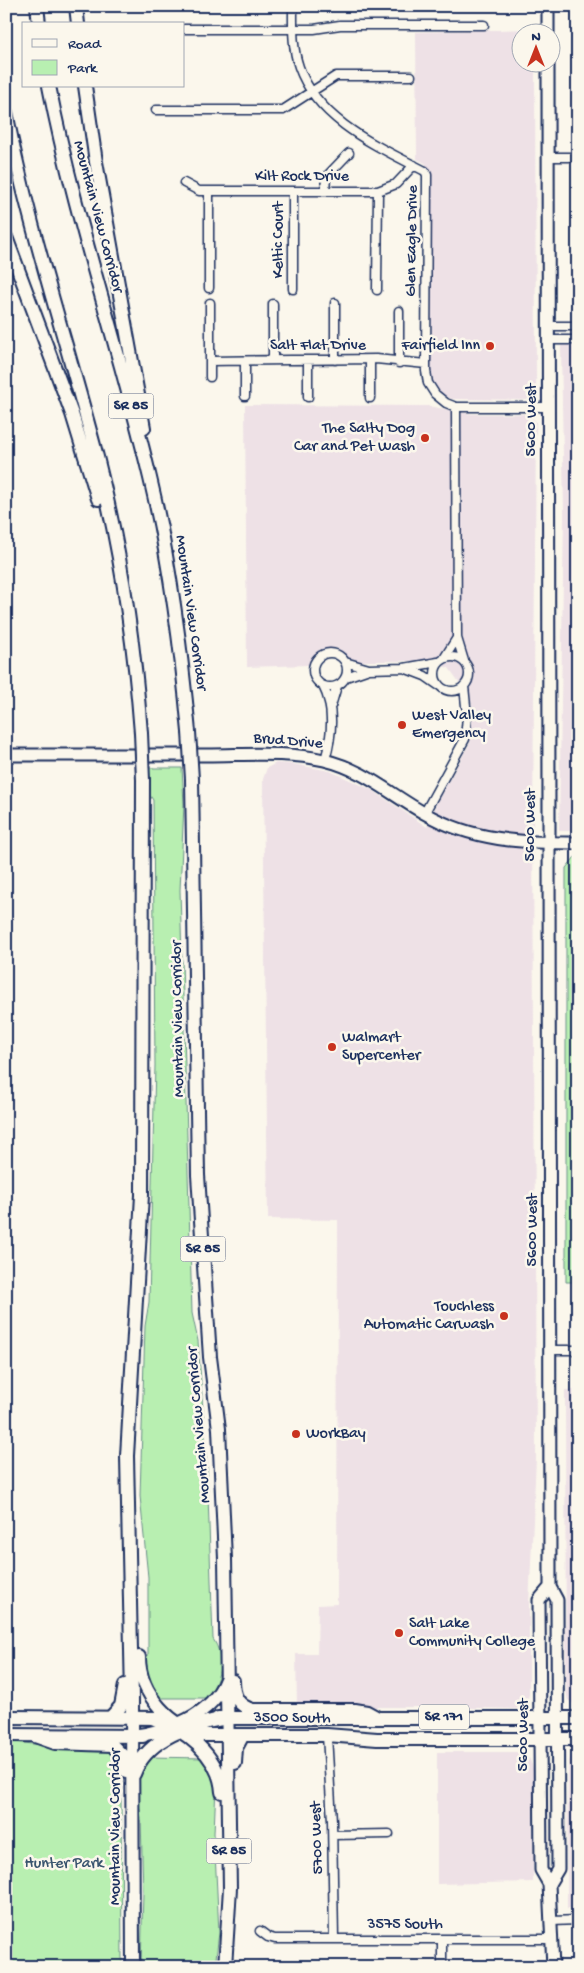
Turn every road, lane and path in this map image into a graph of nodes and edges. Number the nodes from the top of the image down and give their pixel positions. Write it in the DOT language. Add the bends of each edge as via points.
graph roads {
  1 [pos="36,6"];
  2 [pos="76,6"];
  3 [pos="293,6"];
  4 [pos="548,6"];
  5 [pos="39,22"];
  6 [pos="78,22"];
  7 [pos="548,22"];
  8 [pos="484,25"];
  9 [pos="185,29"];
  10 [pos="293,29"];
  11 [pos="548,72"];
  12 [pos="411,76"];
  13 [pos="49,88"];
  14 [pos="85,88"];
  15 [pos="312,92"];
  16 [pos="156,110"];
  17 [pos="6,112"];
  18 [pos="349,153"];
  19 [pos="548,157"];
  20 [pos="578,157"];
  21 [pos="414,166"];
  22 [pos="184,183"];
  23 [pos="209,191"];
  24 [pos="292,191"];
  25 [pos="324,191"];
  26 [pos="378,191"];
  27 [pos="6,237"];
  28 [pos="210,288"];
  29 [pos="293,290"];
  30 [pos="377,290"];
  31 [pos="335,303"];
  32 [pos="210,304"];
  33 [pos="272,304"];
  34 [pos="399,311"];
  35 [pos="548,326"];
  36 [pos="578,326"];
  37 [pos="548,340"];
  38 [pos="578,340"];
  39 [pos="245,360"];
  40 [pos="273,360"];
  41 [pos="308,360"];
  42 [pos="336,360"];
  43 [pos="370,360"];
  44 [pos="210,361"];
  45 [pos="399,363"];
  46 [pos="426,364"];
  47 [pos="210,377"];
  48 [pos="245,396"];
  49 [pos="308,398"];
  50 [pos="370,398"];
  51 [pos="456,407"];
  52 [pos="548,407"];
  53 [pos="150,477"];
  54 [pos="457,638"];
  55 [pos="442,660"];
  56 [pos="464,661"];
  57 [pos="346,662"];
  58 [pos="369,668"];
  59 [pos="404,668"];
  60 [pos="346,677"];
  61 [pos="323,686"];
  62 [pos="337,686"];
  63 [pos="439,686"];
  64 [pos="464,686"];
  65 [pos="454,691"];
  66 [pos="138,693"];
  67 [pos="466,704"];
  68 [pos="331,706"];
  69 [pos="6,755"];
  70 [pos="325,760"];
  71 [pos="424,814"];
  72 [pos="547,843"];
  73 [pos="578,843"];
  74 [pos="550,1350"];
  75 [pos="578,1350"];
  76 [pos="127,1498"];
  77 [pos="129,1536"];
  78 [pos="225,1559"];
  79 [pos="550,1587"];
  80 [pos="227,1675"];
  81 [pos="6,1717"];
  82 [pos="110,1718"];
  83 [pos="132,1718"];
  84 [pos="228,1718"];
  85 [pos="378,1718"];
  86 [pos="540,1718"];
  87 [pos="557,1718"];
  88 [pos="578,1718"];
  89 [pos="180,1727"];
  90 [pos="6,1735"];
  91 [pos="228,1735"];
  92 [pos="243,1735"];
  93 [pos="327,1735"];
  94 [pos="36,1736"];
  95 [pos="132,1736"];
  96 [pos="540,1739"];
  97 [pos="557,1739"];
  98 [pos="578,1739"];
  99 [pos="132,1779"];
  100 [pos="389,1834"];
  101 [pos="333,1835"];
  102 [pos="549,1884"];
  103 [pos="230,1888"];
  104 [pos="133,1890"];
  105 [pos="229,1917"];
  106 [pos="578,1920"];
  107 [pos="552,1921"];
  108 [pos="260,1931"];
  109 [pos="334,1939"];
  110 [pos="442,1939"];
  111 [pos="552,1939"];
  112 [pos="133,1967"];
  113 [pos="225,1967"];
  114 [pos="442,1967"];
  115 [pos="553,1967"];
  1 -- 5 [label="main road"];
  2 -- 6 [label="main road"];
  3 -- 10 [label="street, Glen Eagle Drive"];
  4 -- 7 [label="main road"];
  8 -- 10 [label="street" via="340,25"];
  9 -- 10 [label="street"];
  10 -- 15 [label="street, Glen Eagle Drive" via="299,66"];
  11 -- 19 [label="main road, 5600 West"];
  12 -- 15 [label="street" via="336,76"];
  13 -- 53 [label="main road, Mountain View Corridor / SR 85" via="73,194"];
  14 -- 53 [label="main road" via="142,412"];
  15 -- 16 [label="street" via="283,110"];
  15 -- 21 [label="street, Glen Eagle Drive" via="339,122"];
  17 -- 66 [label="main road, Mountain View Corridor / SR 85" via="26,199 103,482 124,586"];
  18 -- 25 [label="street" via="326,177"];
  19 -- 20 [label="street"];
  19 -- 35 [label="main road, 5600 West"];
  21 -- 26 [label="street, Kilt Rock Drive" via="396,184"];
  21 -- 46 [label="street, Glen Eagle Drive" via="425,171 428,179"];
  22 -- 23 [label="street, Kilt Rock Drive" via="196,191"];
  23 -- 24 [label="street, Kilt Rock Drive"];
  23 -- 28 [label="street"];
  24 -- 25 [label="street, Kilt Rock Drive"];
  24 -- 29 [label="street, Keltic Court"];
  25 -- 26 [label="street, Kilt Rock Drive"];
  26 -- 30 [label="street"];
  27 -- 66 [label="main road" via="93,480 110,548"];
  31 -- 42 [label="street"];
  32 -- 44 [label="street"];
  33 -- 40 [label="street"];
  34 -- 45 [label="street"];
  35 -- 36 [label="street"];
  35 -- 37 [label="main road, 5600 West"];
  37 -- 38 [label="street"];
  37 -- 52 [label="main road, 5600 West"];
  39 -- 40 [label="street, Salt Flat Drive"];
  39 -- 44 [label="street, Salt Flat Drive"];
  39 -- 48 [label="street"];
  40 -- 41 [label="street, Salt Flat Drive"];
  41 -- 42 [label="street, Salt Flat Drive"];
  41 -- 49 [label="street"];
  42 -- 43 [label="street, Salt Flat Drive"];
  43 -- 45 [label="street, Salt Flat Drive"];
  43 -- 50 [label="street"];
  44 -- 47 [label="street"];
  45 -- 46 [label="street, Salt Flat Drive"];
  46 -- 51 [label="street, Glen Eagle Drive" via="430,387 441,400"];
  51 -- 52 [label="street"];
  51 -- 54 [label="street"];
  52 -- 72 [label="main road, 5600 West"];
  53 -- 78 [label="main road, Mountain View Corridor / SR 85, bridge" via="174,602 189,732 199,1202 210,1357 219,1429"];
  54 -- 55 [label="street"];
  54 -- 56 [label="street"];
  55 -- 56 [label="street" via="455,656"];
  55 -- 59 [label="street"];
  55 -- 63 [label="street" via="434,674"];
  56 -- 64 [label="street" via="469,674"];
  57 -- 58 [label="street"];
  57 -- 60 [label="street"];
  57 -- 61 [label="street" via="339,655 330,653 317,659 314,676"];
  58 -- 59 [label="street"];
  58 -- 60 [label="street"];
  59 -- 63 [label="street"];
  60 -- 62 [label="street"];
  61 -- 62 [label="street"];
  61 -- 68 [label="street"];
  62 -- 68 [label="street"];
  63 -- 65 [label="street"];
  64 -- 65 [label="street"];
  64 -- 67 [label="street"];
  65 -- 67 [label="street"];
  66 -- 76 [label="main road, Mountain View Corridor / SR 85, bridge" via="143,780 142,1195"];
  67 -- 71 [label="street" via="464,742"];
  68 -- 70 [label="street" via="330,742"];
  69 -- 70 [label="main road, Brud Drive" via="274,755"];
  70 -- 71 [label="main road, Brud Drive" via="367,776"];
  71 -- 72 [label="main road, Brud Drive" via="492,839"];
  72 -- 73 [label="main road, Brud Drive"];
  72 -- 74 [label="main road, 5600 West"];
  74 -- 75 [label="street"];
  74 -- 79 [label="main road, 5600 West"];
  76 -- 77 [label="main road, Mountain View Corridor / SR 85"];
  76 -- 82 [label="main road" via="123,1542 125,1690 121,1706"];
  77 -- 83 [label="main road, Mountain View Corridor / SR 85"];
  77 -- 89 [label="main road" via="137,1561 140,1674 150,1697"];
  78 -- 80 [label="main road, Mountain View Corridor / SR 85"];
  78 -- 85 [label="main road" via="232,1589 233,1690 239,1702 252,1710 355,1710"];
  79 -- 86 [label="main road, 5600 West" via="539,1600"];
  79 -- 87 [label="main road, 5600 West" via="557,1600"];
  80 -- 84 [label="main road, Mountain View Corridor / SR 85"];
  80 -- 89 [label="main road" via="216,1697"];
  81 -- 82 [label="main road"];
  82 -- 83 [label="main road"];
  83 -- 89 [label="main road" via="152,1718"];
  83 -- 95 [label="main road, Mountain View Corridor / SR 85"];
  84 -- 85 [label="main road, 3500 South / SR 171"];
  84 -- 89 [label="main road, 3500 South"];
  84 -- 91 [label="main road, Mountain View Corridor / SR 85"];
  85 -- 86 [label="main road, 3500 South / SR 171"];
  86 -- 87 [label="main road, 3500 South / SR 171"];
  86 -- 96 [label="main road, 5600 West"];
  87 -- 88 [label="main road, 3500 South / SR 171"];
  87 -- 97 [label="main road, 5600 West"];
  89 -- 91 [label="main road, 3500 South / SR 171" via="208,1735"];
  89 -- 95 [label="main road"];
  89 -- 99 [label="main road" via="149,1750"];
  89 -- 103 [label="main road" via="208,1756 220,1777 224,1866"];
  90 -- 94 [label="main road"];
  91 -- 92 [label="main road, 3500 South / SR 171"];
  91 -- 103 [label="main road, Mountain View Corridor / SR 85"];
  92 -- 93 [label="main road, 3500 South / SR 171"];
  92 -- 105 [label="main road" via="235,1756 236,1884"];
  93 -- 96 [label="main road, 3500 South / SR 171" via="377,1739"];
  93 -- 101 [label="street, 5700 West"];
  94 -- 95 [label="main road"];
  94 -- 104 [label="main road" via="55,1743 108,1744 122,1753 126,1767 127,1833"];
  95 -- 99 [label="main road, Mountain View Corridor / SR 85"];
  96 -- 97 [label="main road, 3500 South / SR 171"];
  96 -- 102 [label="main road, 5600 West" via="540,1870"];
  97 -- 98 [label="main road, 3500 South / SR 171"];
  97 -- 102 [label="main road, 5600 West" via="558,1869"];
  99 -- 104 [label="main road, Mountain View Corridor / SR 85"];
  100 -- 101 [label="street"];
  101 -- 109 [label="street, 5700 West"];
  102 -- 107 [label="main road, 5600 West"];
  103 -- 105 [label="main road, Mountain View Corridor / SR 85"];
  104 -- 112 [label="main road, Mountain View Corridor / SR 85"];
  105 -- 113 [label="main road, Mountain View Corridor / SR 85"];
  106 -- 107 [label="street"];
  107 -- 111 [label="main road, 5600 West"];
  108 -- 109 [label="street, 3575 South" via="275,1939"];
  109 -- 110 [label="street, 3575 South"];
  110 -- 111 [label="street, 3575 South"];
  110 -- 114 [label="street"];
  111 -- 115 [label="main road, 5600 West"];
}
